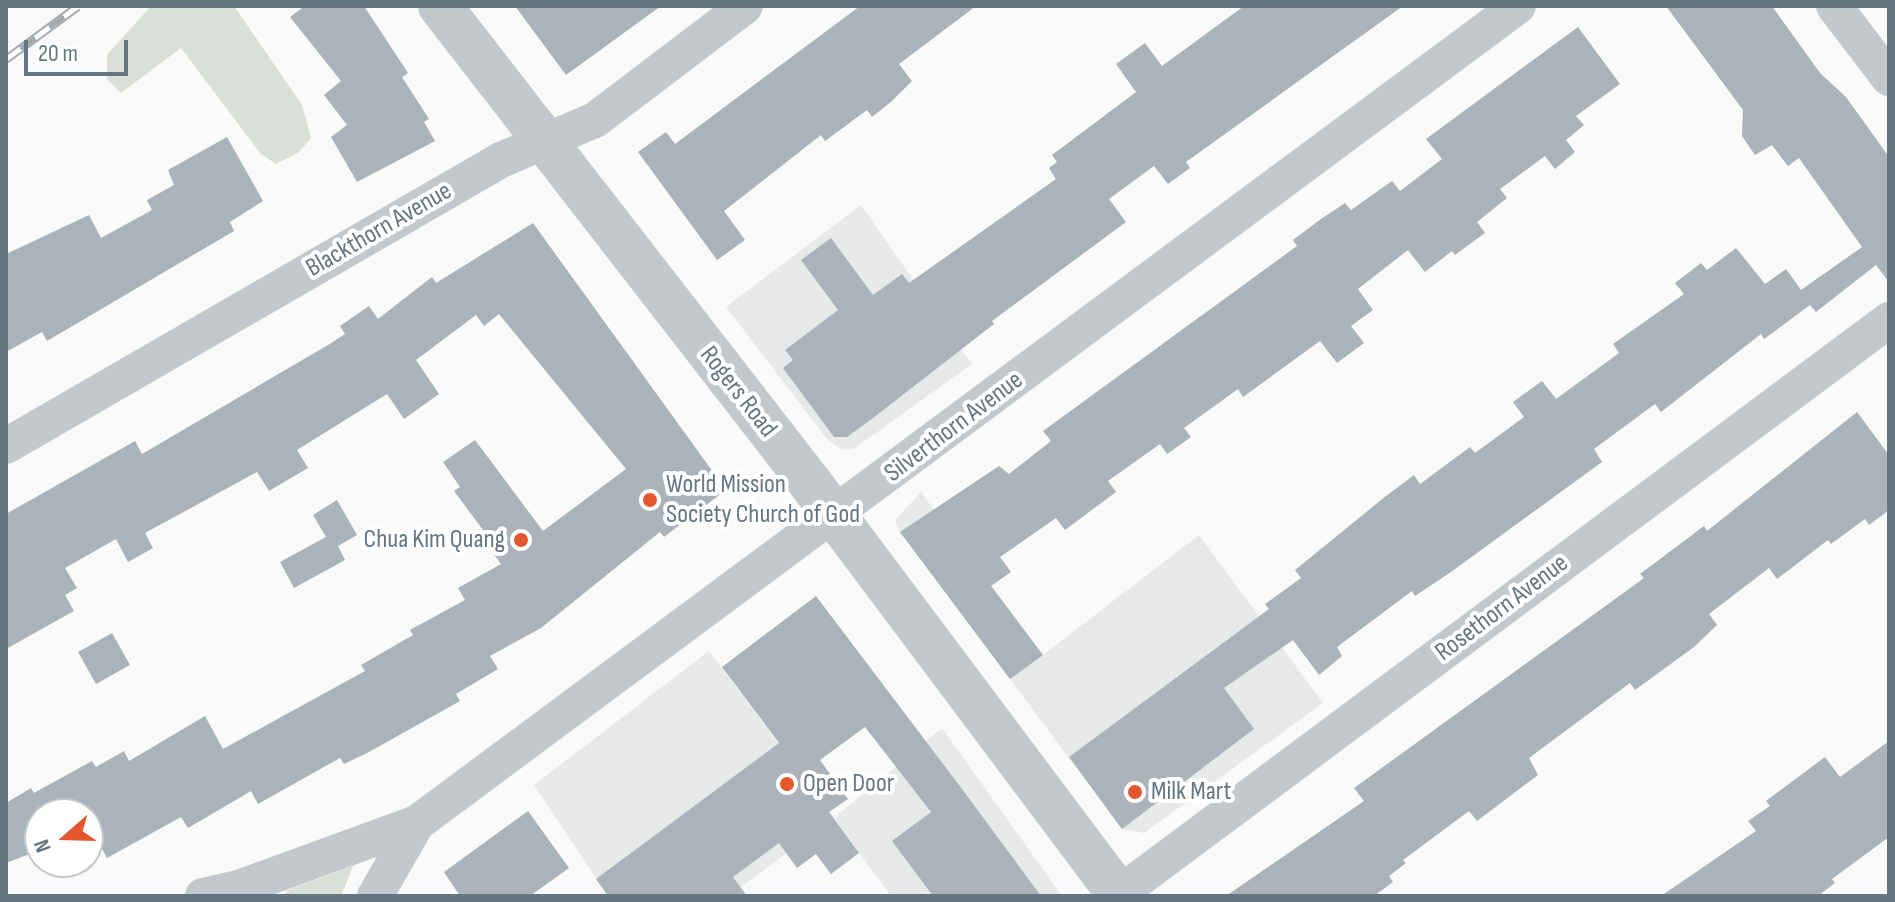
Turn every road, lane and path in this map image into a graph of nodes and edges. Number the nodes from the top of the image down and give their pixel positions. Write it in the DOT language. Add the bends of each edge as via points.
graph roads {
  1 [pos="440,6"];
  2 [pos="745,6"];
  3 [pos="1518,6"];
  4 [pos="1834,6"];
  5 [pos="1889,78"];
  6 [pos="543,142"];
  7 [pos="1889,320"];
  8 [pos="6,446"];
  9 [pos="834,516"];
  10 [pos="417,823"];
  11 [pos="244,892"];
  12 [pos="1118,895"];
  13 [pos="203,896"];
  14 [pos="375,896"];
  1 -- 6 [label="street, Rogers Road"];
  2 -- 6 [label="street, Blackthorn Avenue" via="595,120"];
  3 -- 9 [label="street, Silverthorn Avenue"];
  4 -- 5 [label="street"];
  6 -- 8 [label="street, Blackthorn Avenue" via="501,160"];
  6 -- 9 [label="street, Rogers Road"];
  7 -- 12 [label="street, Rosethorn Avenue"];
  9 -- 10 [label="street, Silverthorn Avenue"];
  9 -- 12 [label="street, Rogers Road"];
  10 -- 11 [label="street"];
  10 -- 14 [label="street, Silverthorn Avenue"];
  11 -- 13 [label="street"];
}
